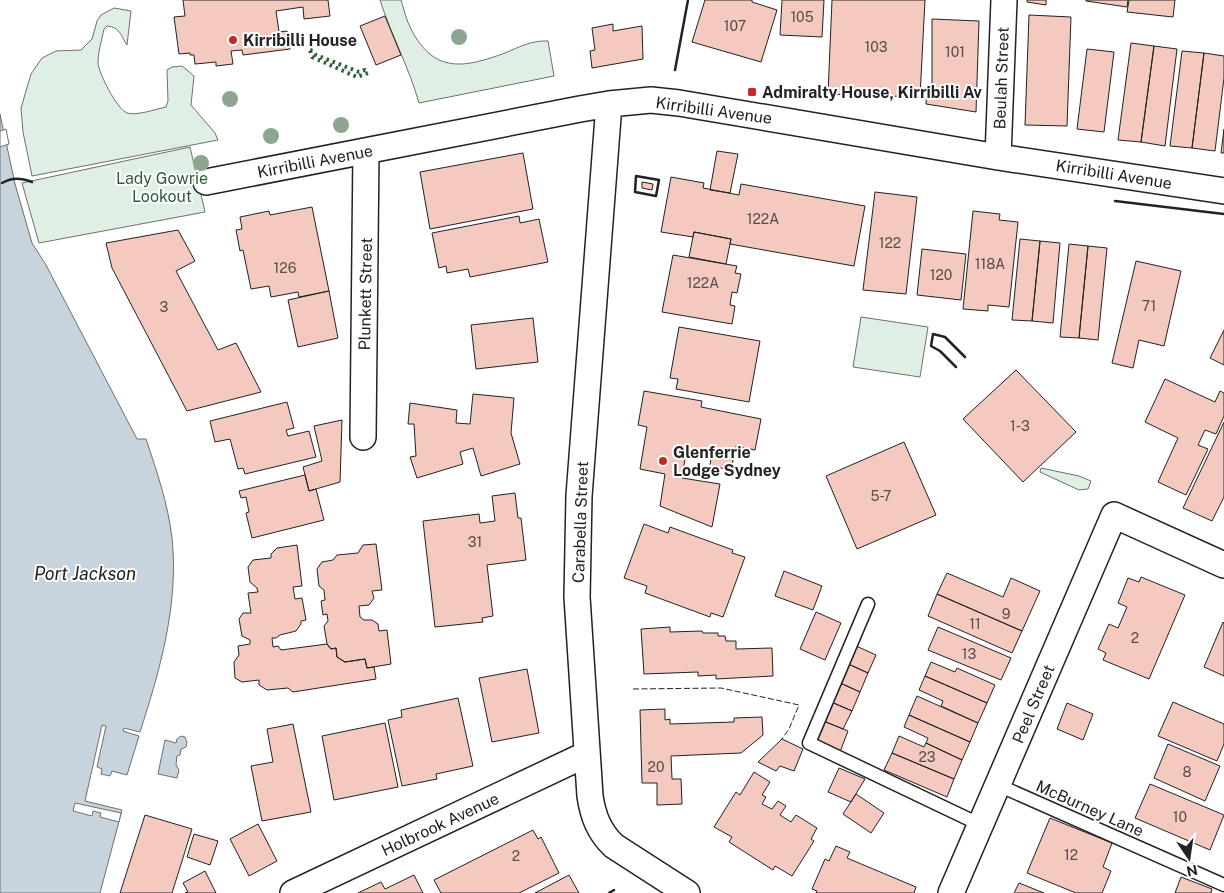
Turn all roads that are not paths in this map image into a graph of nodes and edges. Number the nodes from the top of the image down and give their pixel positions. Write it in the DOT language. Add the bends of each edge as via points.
graph roads {
  1 [pos="1004,0"];
  2 [pos="609,104"];
  3 [pos="366,151"];
  4 [pos="998,157"];
  5 [pos="206,182"];
  6 [pos="1224,191"];
  7 [pos="363,437"];
  8 [pos="1224,566"];
  9 [pos="868,604"];
  10 [pos="587,754"];
  11 [pos="998,785"];
  12 [pos="981,825"];
  13 [pos="1224,885"];
  14 [pos="293,893"];
  15 [pos="687,893"];
  16 [pos="951,893"];
  1 -- 4 [label="street, Beulah Street"];
  2 -- 3 [label="street, Kirribilli Avenue"];
  2 -- 4 [label="street, Kirribilli Avenue" via="651,100 679,103"];
  2 -- 10 [label="street, Carabella Street" via="577,540 577,597"];
  3 -- 5 [label="street, Kirribilli Avenue"];
  3 -- 7 [label="street, Plunkett Street"];
  4 -- 6 [label="street, Kirribilli Avenue"];
  8 -- 11 [label="street, Peel Street" via="1114,515"];
  9 -- 12 [label="lane" via="809,744"];
  10 -- 14 [label="street, Holbrook Avenue"];
  10 -- 15 [label="street, Carabella Street" via="592,808 606,838"];
  11 -- 12 [label="street, Peel Street"];
  11 -- 13 [label="lane, McBurney Lane"];
  12 -- 16 [label="street, Peel Street"];
}
